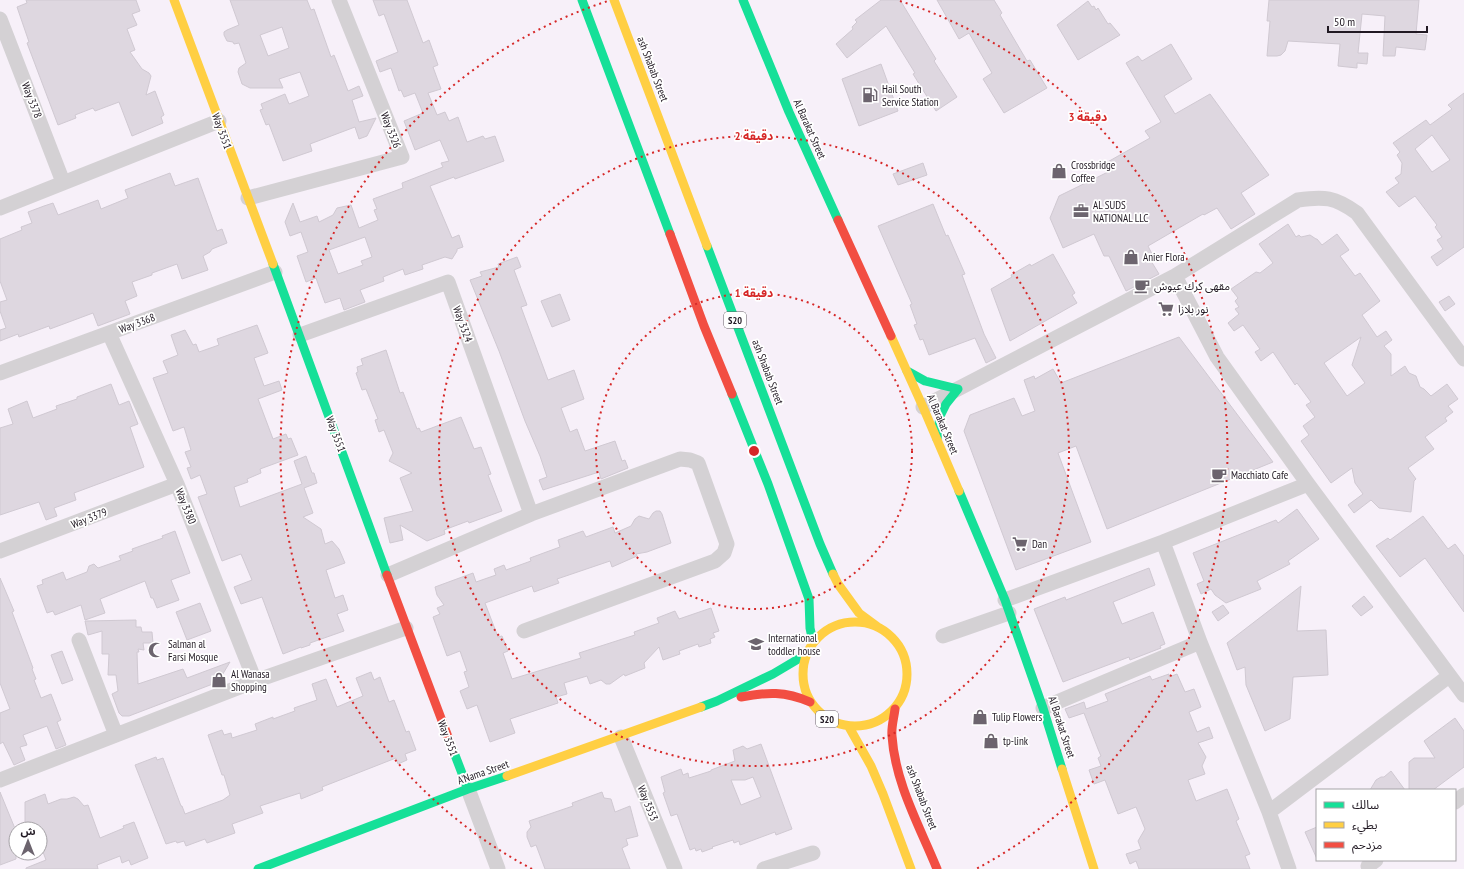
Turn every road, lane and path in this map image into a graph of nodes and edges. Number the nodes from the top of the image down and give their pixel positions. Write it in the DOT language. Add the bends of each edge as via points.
graph roads {
  1 [pos="174,0"];
  2 [pos="339,0"];
  3 [pos="582,0"];
  4 [pos="614,0"];
  5 [pos="743,0"];
  6 [pos="0,19"];
  7 [pos="219,121"];
  8 [pos="63,182"];
  9 [pos="248,198"];
  10 [pos="0,208"];
  11 [pos="275,272"];
  12 [pos="1175,276"];
  13 [pos="109,333"];
  14 [pos="300,335"];
  15 [pos="1464,359"];
  16 [pos="907,371"];
  17 [pos="0,373"];
  18 [pos="958,389"];
  19 [pos="923,407"];
  20 [pos="937,439"];
  21 [pos="177,484"];
  22 [pos="1308,484"];
  23 [pos="531,514"];
  24 [pos="1163,542"];
  25 [pos="0,551"];
  26 [pos="388,575"];
  27 [pos="1007,606"];
  28 [pos="406,628"];
  29 [pos="878,628"];
  30 [pos="524,631"];
  31 [pos="943,636"];
  32 [pos="79,640"];
  33 [pos="813,642"];
  34 [pos="1200,642"];
  35 [pos="805,655"];
  36 [pos="1449,676"];
  37 [pos="255,681"];
  38 [pos="1464,695"];
  39 [pos="717,701"];
  40 [pos="810,702"];
  41 [pos="1043,708"];
  42 [pos="895,709"];
  43 [pos="849,727"];
  44 [pos="116,735"];
  45 [pos="620,737"];
  46 [pos="0,780"];
  47 [pos="468,789"];
  48 [pos="1464,795"];
  49 [pos="1456,801"];
  50 [pos="1270,812"];
  51 [pos="896,829"];
  52 [pos="924,835"];
  53 [pos="813,853"];
  54 [pos="258,869"];
  55 [pos="498,869"];
  56 [pos="675,869"];
  57 [pos="764,869"];
  58 [pos="906,869"];
  59 [pos="911,869"];
  60 [pos="937,869"];
  61 [pos="940,869"];
  62 [pos="1094,869"];
  63 [pos="1288,869"];
  1 -- 7 [label="street, Way 3551"];
  2 -- 9 [label="street, Way 3326" via="402,157"];
  3 -- 33 [label="street" via="704,326 768,484 809,599"];
  4 -- 29 [label="street, ash Shabab Street / S20" via="820,544 838,584 859,613"];
  5 -- 16 [label="street, Al Barakat Street" via="790,112"];
  6 -- 8 [label="street, Way 3378"];
  7 -- 8 [label="street"];
  7 -- 9 [label="street, Way 3551"];
  8 -- 10 [label="street"];
  9 -- 11 [label="street, Way 3551"];
  11 -- 13 [label="street, Way 3368"];
  11 -- 14 [label="street, Way 3551"];
  12 -- 15 [label="street" via="1298,200 1313,198 1343,203 1357,213"];
  12 -- 18 [label="street"];
  12 -- 22 [label="street" via="1217,357"];
  13 -- 17 [label="street, Way 3368"];
  13 -- 21 [label="street, Way 3380"];
  14 -- 23 [label="street, Way 3324" via="448,282"];
  14 -- 26 [label="street, Way 3551"];
  16 -- 18 [label="street" via="916,378 934,385"];
  16 -- 19 [label="street, Al Barakat Street"];
  18 -- 19 [label="street"];
  18 -- 20 [label="street" via="940,416"];
  19 -- 20 [label="street, Al Barakat Street"];
  20 -- 27 [label="street, Al Barakat Street"];
  21 -- 25 [label="street, Way 3379"];
  21 -- 37 [label="street, Way 3380"];
  22 -- 24 [label="street"];
  22 -- 36 [label="street"];
  23 -- 26 [label="street"];
  23 -- 30 [label="street" via="680,459 690,460 698,463 726,544 724,553 715,561"];
  24 -- 27 [label="street"];
  24 -- 34 [label="street"];
  26 -- 28 [label="street, Way 3551"];
  27 -- 31 [label="street"];
  27 -- 41 [label="street, Al Barakat Street"];
  28 -- 37 [label="street"];
  28 -- 47 [label="street, Way 3551"];
  29 -- 33 [label="street, S20" via="865,623 850,622 836,625"];
  29 -- 42 [label="street, S20" via="894,639 907,667 905,689"];
  32 -- 44 [label="street"];
  33 -- 35 [label="street, S20"];
  34 -- 41 [label="street"];
  34 -- 50 [label="street"];
  35 -- 39 [label="street, A'Nama Street" via="779,672 740,688"];
  35 -- 40 [label="street, S20" via="802,679 804,691"];
  36 -- 38 [label="street"];
  36 -- 50 [label="street"];
  37 -- 44 [label="street"];
  39 -- 40 [label="street, A'Nama Street" via="767,692 789,694"];
  39 -- 45 [label="street, A'Nama Street"];
  40 -- 43 [label="street, S20" via="826,719"];
  41 -- 62 [label="street, Al Barakat Street"];
  42 -- 43 [label="street, S20" via="882,720 866,726"];
  42 -- 52 [label="street, ash Shabab Street / S20" via="892,735 898,768"];
  43 -- 51 [label="street, S20" via="871,766"];
  44 -- 46 [label="street"];
  45 -- 47 [label="street, A'Nama Street"];
  45 -- 56 [label="street, Way 3553"];
  47 -- 54 [label="street, A'Nama Street"];
  47 -- 55 [label="street, Way 3551"];
  48 -- 49 [label="street"];
  50 -- 63 [label="street"];
  51 -- 58 [label="street"];
  51 -- 59 [label="street, S20"];
  52 -- 60 [label="street, ash Shabab Street / S20"];
  52 -- 61 [label="street"];
  53 -- 57 [label="street"];
}
